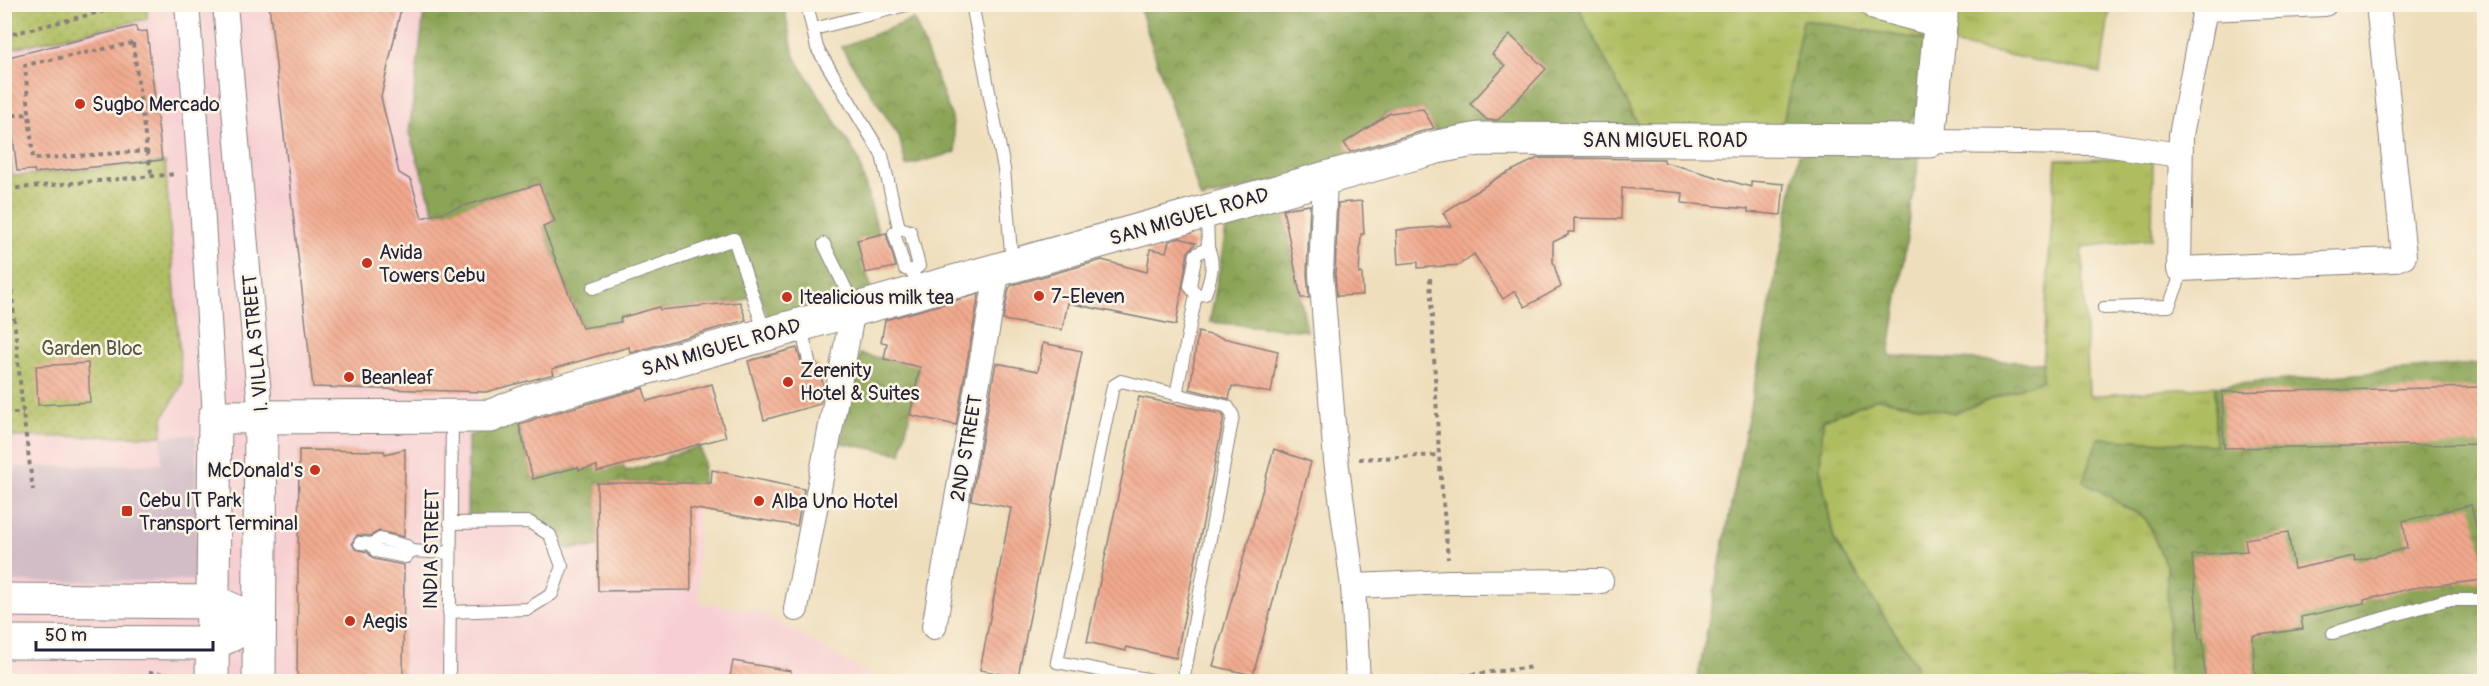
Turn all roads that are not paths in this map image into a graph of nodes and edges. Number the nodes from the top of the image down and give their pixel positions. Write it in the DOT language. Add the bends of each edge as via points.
graph roads {
  1 [pos="187,4"];
  2 [pos="225,4"];
  3 [pos="807,4"];
  4 [pos="910,4"];
  5 [pos="972,4"];
  6 [pos="1877,4"];
  7 [pos="2325,4"];
  8 [pos="2378,4"];
  9 [pos="1941,13"];
  10 [pos="814,29"];
  11 [pos="1929,141"];
  12 [pos="2180,155"];
  13 [pos="200,172"];
  14 [pos="240,172"];
  15 [pos="1325,178"];
  16 [pos="1207,212"];
  17 [pos="824,244"];
  18 [pos="1208,248"];
  19 [pos="1005,267"];
  20 [pos="2179,269"];
  21 [pos="916,281"];
  22 [pos="593,288"];
  23 [pos="1196,295"];
  24 [pos="2104,308"];
  25 [pos="854,310"];
  26 [pos="801,324"];
  27 [pos="765,334"];
  28 [pos="808,361"];
  29 [pos="1176,396"];
  30 [pos="452,416"];
  31 [pos="215,417"];
  32 [pos="261,418"];
  33 [pos="450,523"];
  34 [pos="410,551"];
  35 [pos="450,553"];
  36 [pos="1601,581"];
  37 [pos="1353,586"];
  38 [pos="4,600"];
  39 [pos="2484,600"];
  40 [pos="214,602"];
  41 [pos="796,609"];
  42 [pos="449,612"];
  43 [pos="259,623"];
  44 [pos="934,627"];
  45 [pos="2333,633"];
  46 [pos="4,642"];
  47 [pos="213,643"];
  48 [pos="212,681"];
  49 [pos="259,681"];
  50 [pos="449,681"];
  51 [pos="1162,681"];
  52 [pos="1183,681"];
  53 [pos="1358,681"];
  1 -- 13 [label="street"];
  2 -- 14 [label="street, I. VILLA STREET"];
  3 -- 10 [label="lane"];
  4 -- 10 [label="lane"];
  5 -- 19 [label="lane" via="1004,169"];
  6 -- 9 [label="street"];
  7 -- 12 [label="street" via="2205,9"];
  8 -- 20 [label="street" via="2404,256 2394,260"];
  9 -- 11 [label="street"];
  10 -- 21 [label="lane" via="817,48 882,154 899,228 910,231 919,266"];
  11 -- 12 [label="street, SAN MIGUEL ROAD" via="2097,143"];
  11 -- 15 [label="street, SAN MIGUEL ROAD" via="1479,139"];
  12 -- 20 [label="street"];
  13 -- 14 [label="street"];
  13 -- 31 [label="street"];
  14 -- 32 [label="street, I. VILLA STREET"];
  15 -- 16 [label="street, SAN MIGUEL ROAD"];
  15 -- 37 [label="street" via="1321,274 1336,460"];
  16 -- 18 [label="lane"];
  16 -- 19 [label="street, SAN MIGUEL ROAD"];
  17 -- 25 [label="lane"];
  18 -- 23 [label="lane" via="1196,254 1190,286"];
  18 -- 23 [label="lane" via="1213,259 1209,284 1205,294"];
  19 -- 21 [label="street, SAN MIGUEL ROAD"];
  19 -- 44 [label="street, 2ND STREET"];
  20 -- 24 [label="lane" via="2169,306"];
  21 -- 25 [label="street, SAN MIGUEL ROAD"];
  22 -- 27 [label="lane" via="734,239"];
  23 -- 29 [label="lane"];
  25 -- 26 [label="street, SAN MIGUEL ROAD"];
  25 -- 41 [label="street"];
  26 -- 27 [label="street, SAN MIGUEL ROAD"];
  26 -- 28 [label="lane"];
  27 -- 30 [label="street, SAN MIGUEL ROAD" via="531,400 491,416"];
  29 -- 51 [label="lane" via="1121,381 1113,386 1057,662"];
  29 -- 52 [label="lane" via="1228,407 1233,416"];
  30 -- 32 [label="street, SAN MIGUEL ROAD"];
  30 -- 33 [label="lane, INDIA STREET"];
  31 -- 32 [label="street, SAN MIGUEL ROAD"];
  31 -- 40 [label="street"];
  32 -- 43 [label="street, I. VILLA STREET"];
  33 -- 35 [label="lane, INDIA STREET"];
  33 -- 42 [label="lane" via="529,522 550,535 562,566 552,594 528,609"];
  34 -- 34 [label="lane" via="407,546 380,539 366,544 376,551 406,557"];
  34 -- 35 [label="lane"];
  35 -- 42 [label="lane, INDIA STREET"];
  36 -- 37 [label="street"];
  37 -- 53 [label="street"];
  38 -- 40 [label="street"];
  39 -- 45 [label="lane" via="2446,600"];
  40 -- 43 [label="street"];
  40 -- 47 [label="street"];
  42 -- 50 [label="lane, INDIA STREET"];
  43 -- 47 [label="street"];
  43 -- 49 [label="street, I. VILLA STREET"];
  46 -- 47 [label="street"];
  47 -- 48 [label="street"];
}
